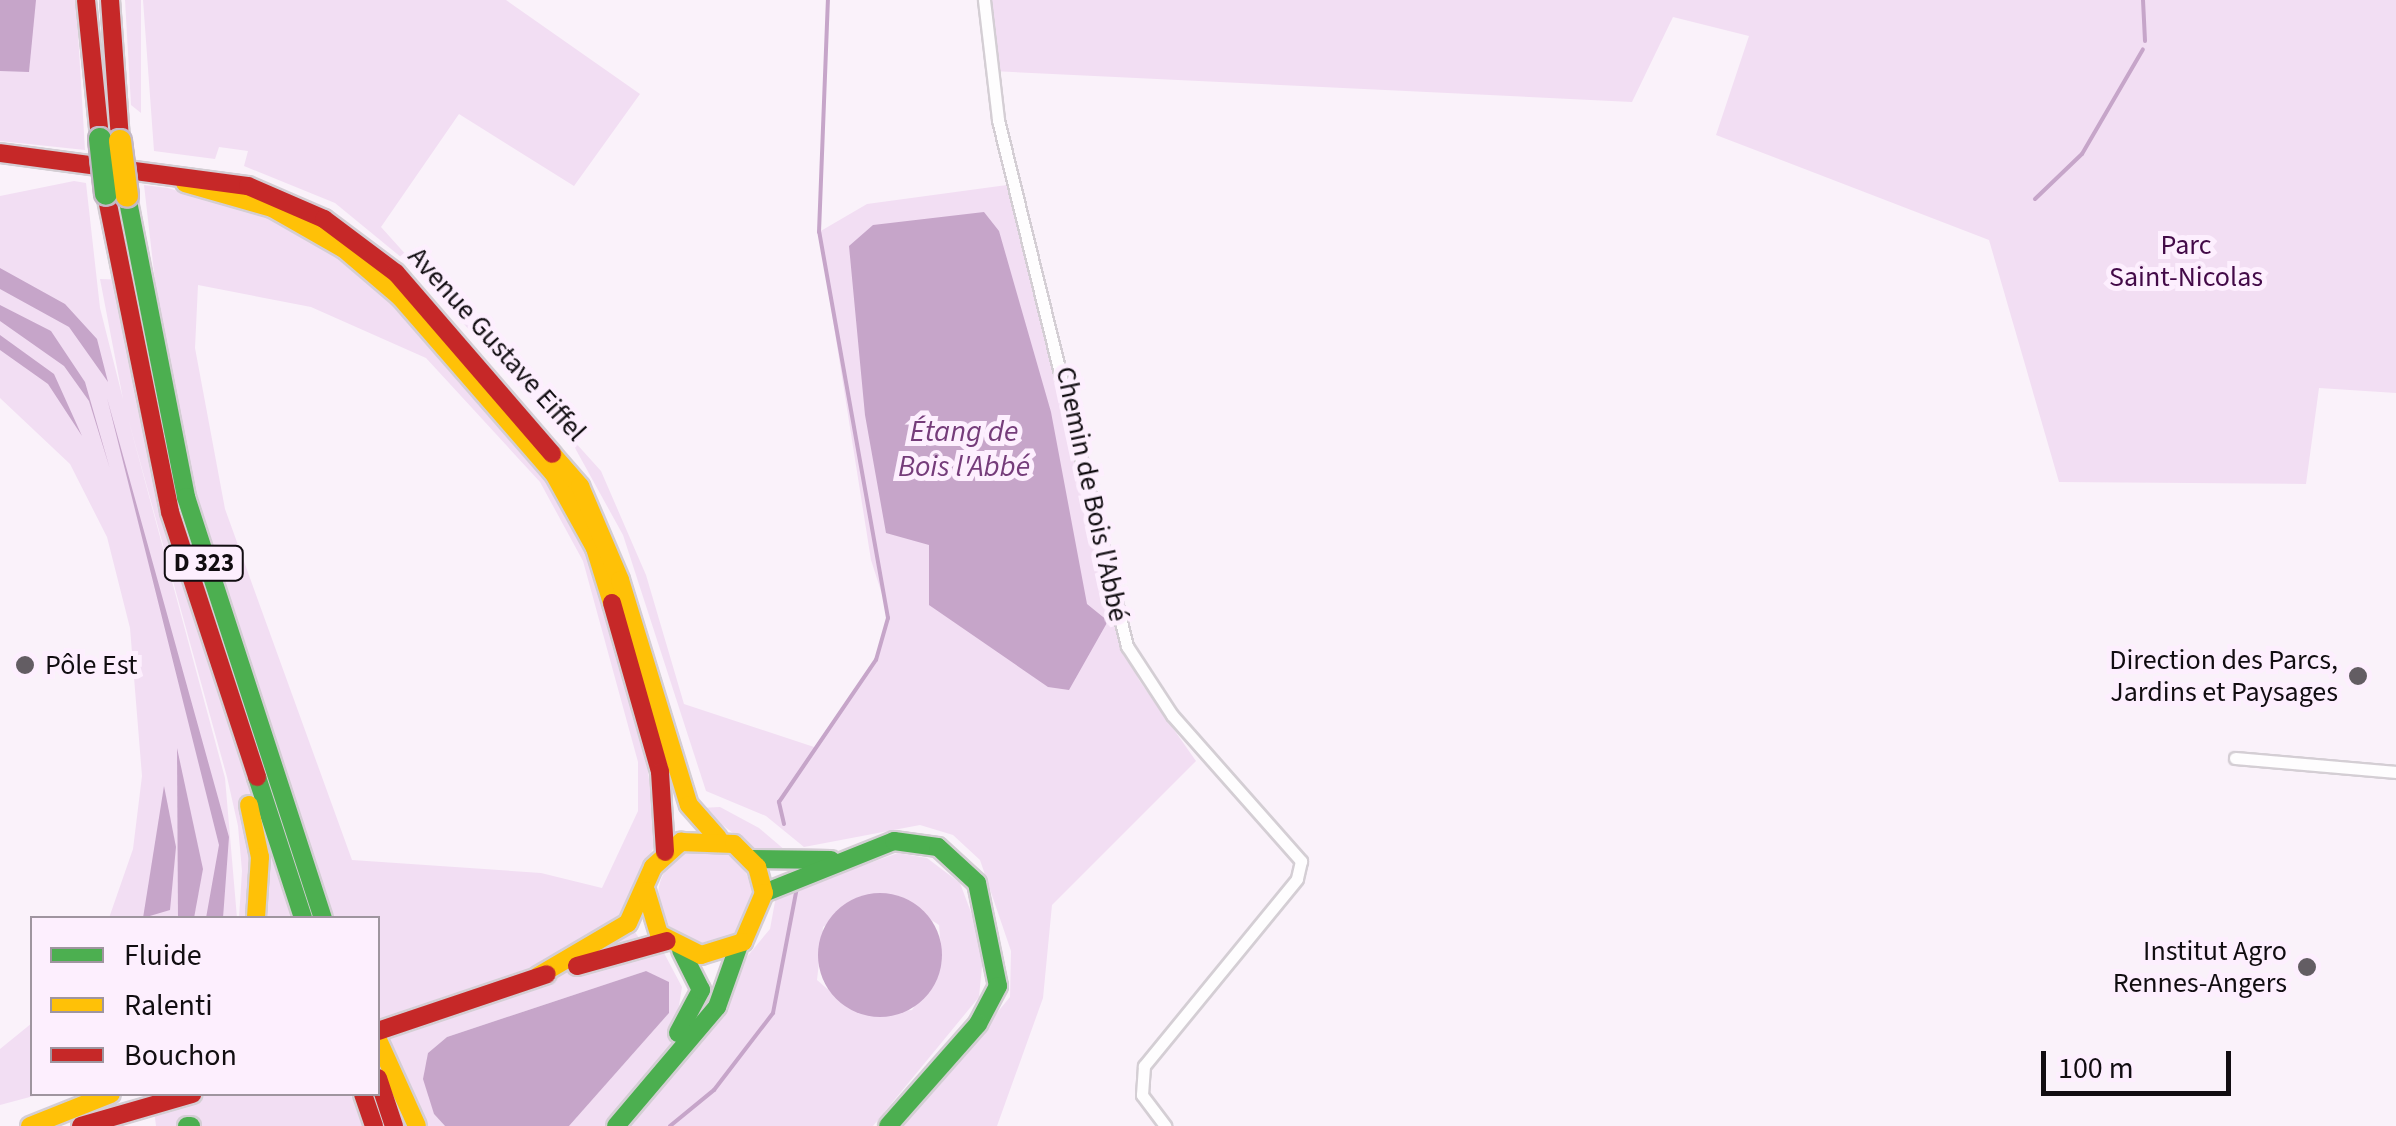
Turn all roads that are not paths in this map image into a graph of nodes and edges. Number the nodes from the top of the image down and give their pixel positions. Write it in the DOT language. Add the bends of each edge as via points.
graph roads {
  1 [pos="86,0"];
  2 [pos="110,0"];
  3 [pos="984,0"];
  4 [pos="110,140"];
  5 [pos="0,154"];
  6 [pos="0,165"];
  7 [pos="116,195"];
  8 [pos="213,656"];
  9 [pos="2235,758"];
  10 [pos="2396,772"];
  11 [pos="718,838"];
  12 [pos="666,852"];
  13 [pos="752,859"];
  14 [pos="832,860"];
  15 [pos="646,891"];
  16 [pos="764,894"];
  17 [pos="256,916"];
  18 [pos="302,916"];
  19 [pos="322,916"];
  20 [pos="738,945"];
  21 [pos="674,946"];
  22 [pos="538,976"];
  23 [pos="380,1031"];
  24 [pos="380,1044"];
  25 [pos="380,1084"];
  26 [pos="106,1096"];
  27 [pos="186,1096"];
  28 [pos="365,1096"];
  29 [pos="166,1102"];
  30 [pos="30,1126"];
  31 [pos="81,1126"];
  32 [pos="110,1126"];
  33 [pos="374,1126"];
  34 [pos="394,1126"];
  35 [pos="417,1126"];
  36 [pos="598,1126"];
  37 [pos="616,1126"];
  38 [pos="888,1126"];
  39 [pos="1165,1126"];
  1 -- 4 [label="main road, D 323"];
  2 -- 4 [label="main road, D 323"];
  3 -- 39 [label="street, Chemin de Bois l'Abbé" via="998,120 1127,646 1172,715 1301,861 1296,879 1147,1060 1142,1095"];
  4 -- 7 [label="main road, D 323, bridge"];
  5 -- 11 [label="main road, Avenue Gustave Eiffel" via="248,186 324,218 396,273 580,486 620,580 689,805"];
  6 -- 12 [label="main road, Avenue Gustave Eiffel" via="163,180 246,199 344,249 400,298 536,450 583,522 656,753"];
  7 -- 8 [label="main road, D 323" via="150,435"];
  7 -- 19 [label="main road, D 323" via="186,497"];
  8 -- 17 [label="main road" via="258,844"];
  8 -- 18 [label="main road, D 323"];
  9 -- 10 [label="street"];
  11 -- 12 [label="main road"];
  11 -- 13 [label="main road"];
  12 -- 15 [label="main road"];
  13 -- 14 [label="main road"];
  13 -- 16 [label="main road"];
  14 -- 16 [label="main road"];
  14 -- 38 [label="main road" via="894,841 951,854 977,884 999,962 978,1024"];
  15 -- 21 [label="main road"];
  15 -- 22 [label="main road" via="617,934"];
  16 -- 20 [label="main road" via="757,925"];
  20 -- 21 [label="main road" via="712,955"];
  20 -- 37 [label="main road" via="717,1007"];
  21 -- 22 [label="main road"];
  21 -- 36 [label="main road" via="700,982 694,1013"];
  22 -- 23 [label="main road"];
  24 -- 35 [label="main road"];
  25 -- 34 [label="main road"];
  26 -- 30 [label="main road"];
  27 -- 29 [label="main road"];
  28 -- 33 [label="main road"];
  29 -- 31 [label="main road"];
  29 -- 32 [label="main road"];
}
